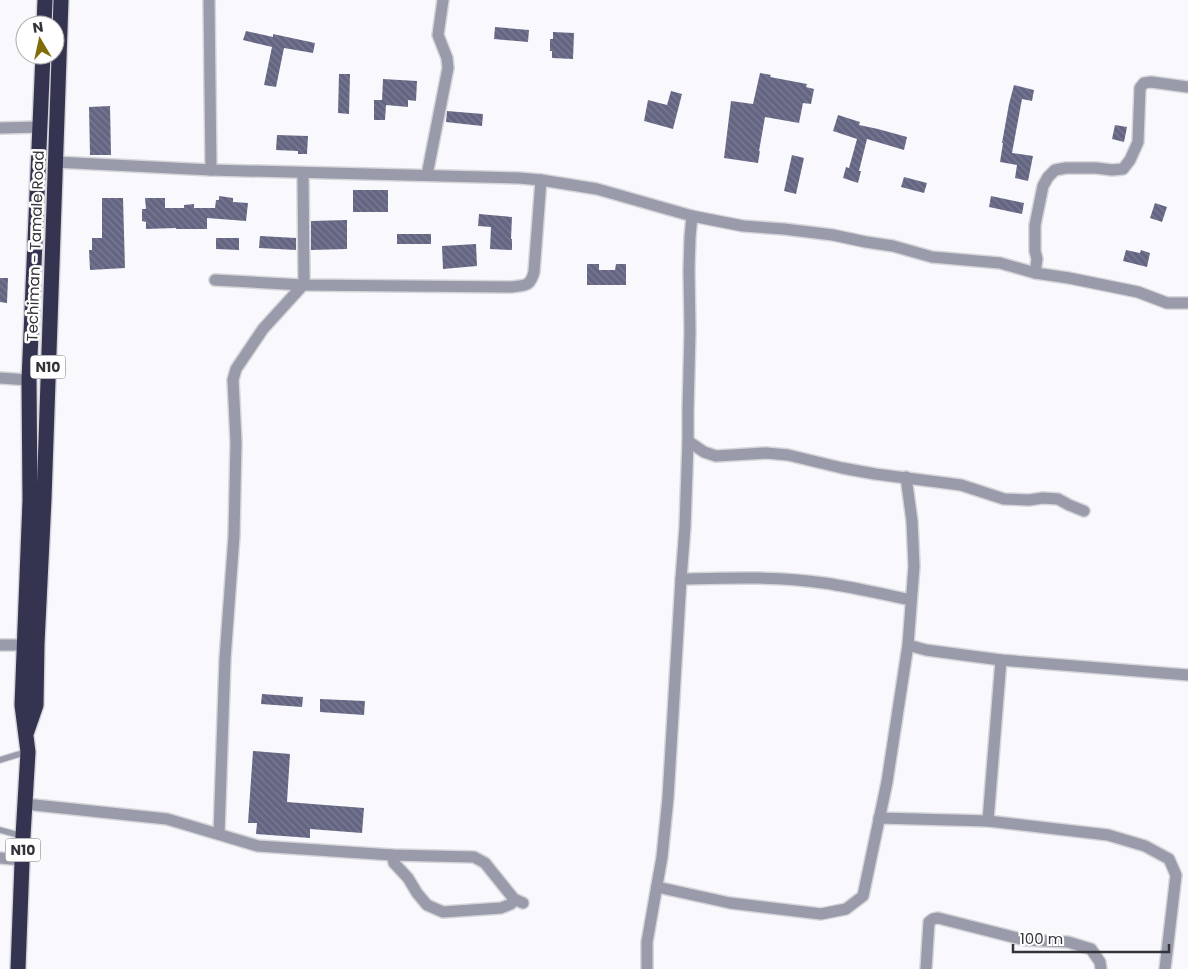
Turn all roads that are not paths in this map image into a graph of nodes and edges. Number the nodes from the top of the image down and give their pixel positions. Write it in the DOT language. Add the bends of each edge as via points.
graph roads {
  1 [pos="44,0"];
  2 [pos="61,0"];
  3 [pos="209,0"];
  4 [pos="443,0"];
  5 [pos="44,15"];
  6 [pos="43,65"];
  7 [pos="1188,87"];
  8 [pos="40,127"];
  9 [pos="0,128"];
  10 [pos="55,162"];
  11 [pos="211,170"];
  12 [pos="303,173"];
  13 [pos="426,175"];
  14 [pos="541,180"];
  15 [pos="692,216"];
  16 [pos="1035,273"];
  17 [pos="216,280"];
  18 [pos="302,285"];
  19 [pos="1188,302"];
  20 [pos="0,378"];
  21 [pos="29,380"];
  22 [pos="688,441"];
  23 [pos="906,477"];
  24 [pos="1084,511"];
  25 [pos="680,579"];
  26 [pos="911,600"];
  27 [pos="0,645"];
  28 [pos="25,645"];
  29 [pos="908,645"];
  30 [pos="1001,660"];
  31 [pos="1188,675"];
  32 [pos="26,732"];
  33 [pos="28,752"];
  34 [pos="0,760"];
  35 [pos="25,804"];
  36 [pos="879,818"];
  37 [pos="988,821"];
  38 [pos="0,830"];
  39 [pos="219,834"];
  40 [pos="23,836"];
  41 [pos="392,855"];
  42 [pos="0,858"];
  43 [pos="22,860"];
  44 [pos="657,887"];
  45 [pos="18,969"];
  46 [pos="646,969"];
  47 [pos="926,969"];
  48 [pos="1101,969"];
  49 [pos="1165,969"];
  1 -- 5 [label="highway"];
  2 -- 10 [label="highway, Techiman - Tamale Road / N10"];
  3 -- 11 [label="street"];
  4 -- 13 [label="street" via="438,35 448,68"];
  6 -- 8 [label="highway, Techiman - Tamale Road / N10"];
  7 -- 16 [label="street" via="1144,83 1140,88 1138,142 1123,168 1066,168 1055,170 1048,177 1035,224"];
  8 -- 9 [label="street"];
  8 -- 21 [label="highway, Techiman - Tamale Road / N10"];
  10 -- 11 [label="street"];
  10 -- 32 [label="highway, Techiman - Tamale Road / N10" via="36,706"];
  11 -- 12 [label="street"];
  12 -- 13 [label="street"];
  12 -- 18 [label="street"];
  13 -- 14 [label="street"];
  14 -- 15 [label="street" via="598,189"];
  14 -- 18 [label="street" via="534,272 527,285"];
  15 -- 16 [label="street" via="743,226 833,235 932,257 1000,263"];
  15 -- 22 [label="street"];
  16 -- 19 [label="street" via="1138,292 1167,303"];
  17 -- 18 [label="street"];
  18 -- 39 [label="street" via="263,329 236,368 233,380 236,442 234,536 225,659"];
  20 -- 21 [label="street"];
  21 -- 28 [label="highway, Techiman - Tamale Road / N10" via="30,500"];
  22 -- 23 [label="street" via="716,456 788,455 842,468"];
  22 -- 25 [label="street"];
  23 -- 24 [label="street" via="961,485 1004,499 1058,499"];
  23 -- 26 [label="street" via="913,538"];
  25 -- 26 [label="street" via="752,577 798,580"];
  25 -- 44 [label="street" via="668,798"];
  26 -- 29 [label="street"];
  27 -- 28 [label="street"];
  28 -- 32 [label="highway, Techiman - Tamale Road / N10" via="22,705"];
  29 -- 30 [label="street"];
  29 -- 36 [label="street"];
  30 -- 31 [label="street"];
  30 -- 37 [label="street"];
  32 -- 33 [label="highway, Techiman - Tamale Road / N10"];
  33 -- 34 [label="lane"];
  33 -- 35 [label="highway, Techiman - Tamale Road / N10"];
  35 -- 39 [label="street" via="167,819"];
  35 -- 40 [label="highway, Techiman - Tamale Road / N10"];
  36 -- 37 [label="street"];
  36 -- 44 [label="street" via="863,896 846,909 821,914 730,904"];
  37 -- 49 [label="street" via="1108,835 1145,846 1169,860 1176,875"];
  38 -- 40 [label="lane"];
  39 -- 41 [label="street" via="258,846"];
  40 -- 43 [label="highway, Techiman - Tamale Road / N10"];
  41 -- 41 [label="street" via="474,857 486,864 518,901 501,908 443,912 427,905 394,863"];
  42 -- 43 [label="street"];
  43 -- 45 [label="highway, Techiman - Tamale Road / N10"];
  44 -- 46 [label="street" via="647,942"];
  47 -- 48 [label="street" via="929,922 938,918 1025,940 1068,942 1091,949"];
}
